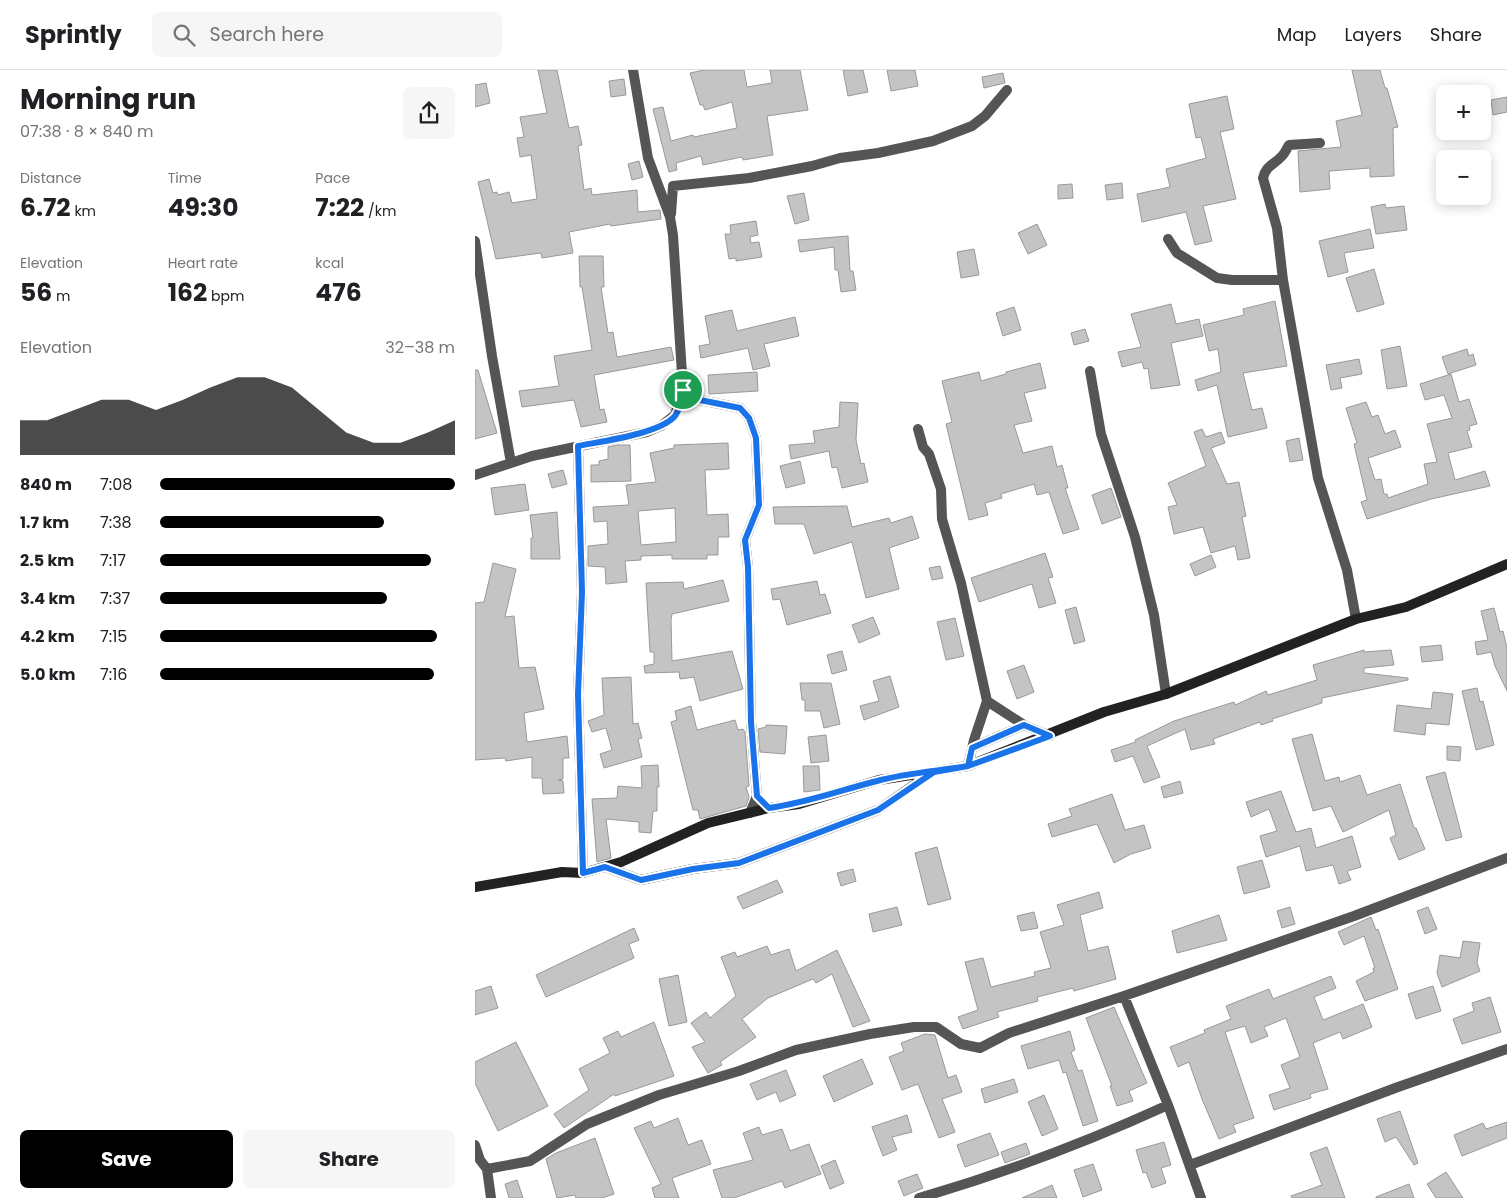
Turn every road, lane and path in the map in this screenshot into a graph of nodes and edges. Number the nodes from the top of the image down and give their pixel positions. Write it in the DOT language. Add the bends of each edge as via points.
graph roads {
  1 [pos="633,70"];
  2 [pos="1007,90"];
  3 [pos="1320,143"];
  4 [pos="671,217"];
  5 [pos="1167,239"];
  6 [pos="475,241"];
  7 [pos="1283,280"];
  8 [pos="1090,371"];
  9 [pos="683,390"];
  10 [pos="917,429"];
  11 [pos="578,446"];
  12 [pos="511,464"];
  13 [pos="475,475"];
  14 [pos="1506,565"];
  15 [pos="1356,619"];
  16 [pos="1166,694"];
  17 [pos="987,701"];
  18 [pos="1024,725"];
  19 [pos="1050,736"];
  20 [pos="972,748"];
  21 [pos="968,766"];
  22 [pos="934,772"];
  23 [pos="757,796"];
  24 [pos="769,808"];
  25 [pos="749,813"];
  26 [pos="1507,858"];
  27 [pos="605,867"];
  28 [pos="583,873"];
  29 [pos="475,887"];
  30 [pos="1124,996"];
  31 [pos="1507,1049"];
  32 [pos="1168,1105"];
  33 [pos="475,1145"];
  34 [pos="1190,1164"];
  35 [pos="487,1169"];
  36 [pos="491,1198"];
  37 [pos="919,1198"];
  38 [pos="1201,1198"];
  1 -- 4 [label="street" via="648,158"];
  2 -- 4 [label="street" via="972,126 933,141 749,178 673,186"];
  3 -- 7 [label="street" via="1289,145 1282,157 1271,163 1263,178 1275,221"];
  4 -- 9 [label="street" via="678,276"];
  5 -- 7 [label="street" via="1177,253 1217,278"];
  6 -- 12 [label="street"];
  7 -- 15 [label="street" via="1318,478 1347,570"];
  8 -- 16 [label="street" via="1101,434 1135,536 1155,615"];
  9 -- 11 [label="street" via="675,415 661,426 647,432"];
  9 -- 23 [label="street" via="700,400 740,408 749,418 756,438 759,505 745,540 751,722"];
  10 -- 17 [label="street" via="941,489 942,519 961,583"];
  11 -- 12 [label="street"];
  11 -- 28 [label="street" via="582,592 578,694"];
  12 -- 13 [label="street"];
  14 -- 15 [label="street" via="1406,607"];
  15 -- 16 [label="street"];
  16 -- 19 [label="street" via="1104,712"];
  17 -- 18 [label="street"];
  17 -- 20 [label="street"];
  18 -- 19 [label="street"];
  18 -- 20 [label="street"];
  19 -- 21 [label="street"];
  20 -- 21 [label="street"];
  21 -- 22 [label="street"];
  22 -- 24 [label="street" via="879,780 799,804"];
  22 -- 27 [label="street" via="878,810 739,863 641,880"];
  23 -- 24 [label="street"];
  23 -- 25 [label="street"];
  24 -- 25 [label="street"];
  25 -- 27 [label="street" via="708,823"];
  26 -- 30 [label="street" via="1354,916"];
  27 -- 28 [label="street"];
  28 -- 29 [label="street" via="562,872"];
  30 -- 32 [label="street"];
  30 -- 35 [label="street" via="1009,1033 980,1048 961,1044 936,1027 914,1027 796,1050 659,1095 587,1124 530,1161"];
  31 -- 34 [label="street"];
  32 -- 34 [label="street"];
  32 -- 37 [label="street" via="1070,1149"];
  33 -- 35 [label="street"];
  34 -- 38 [label="street"];
  35 -- 36 [label="street"];
}
